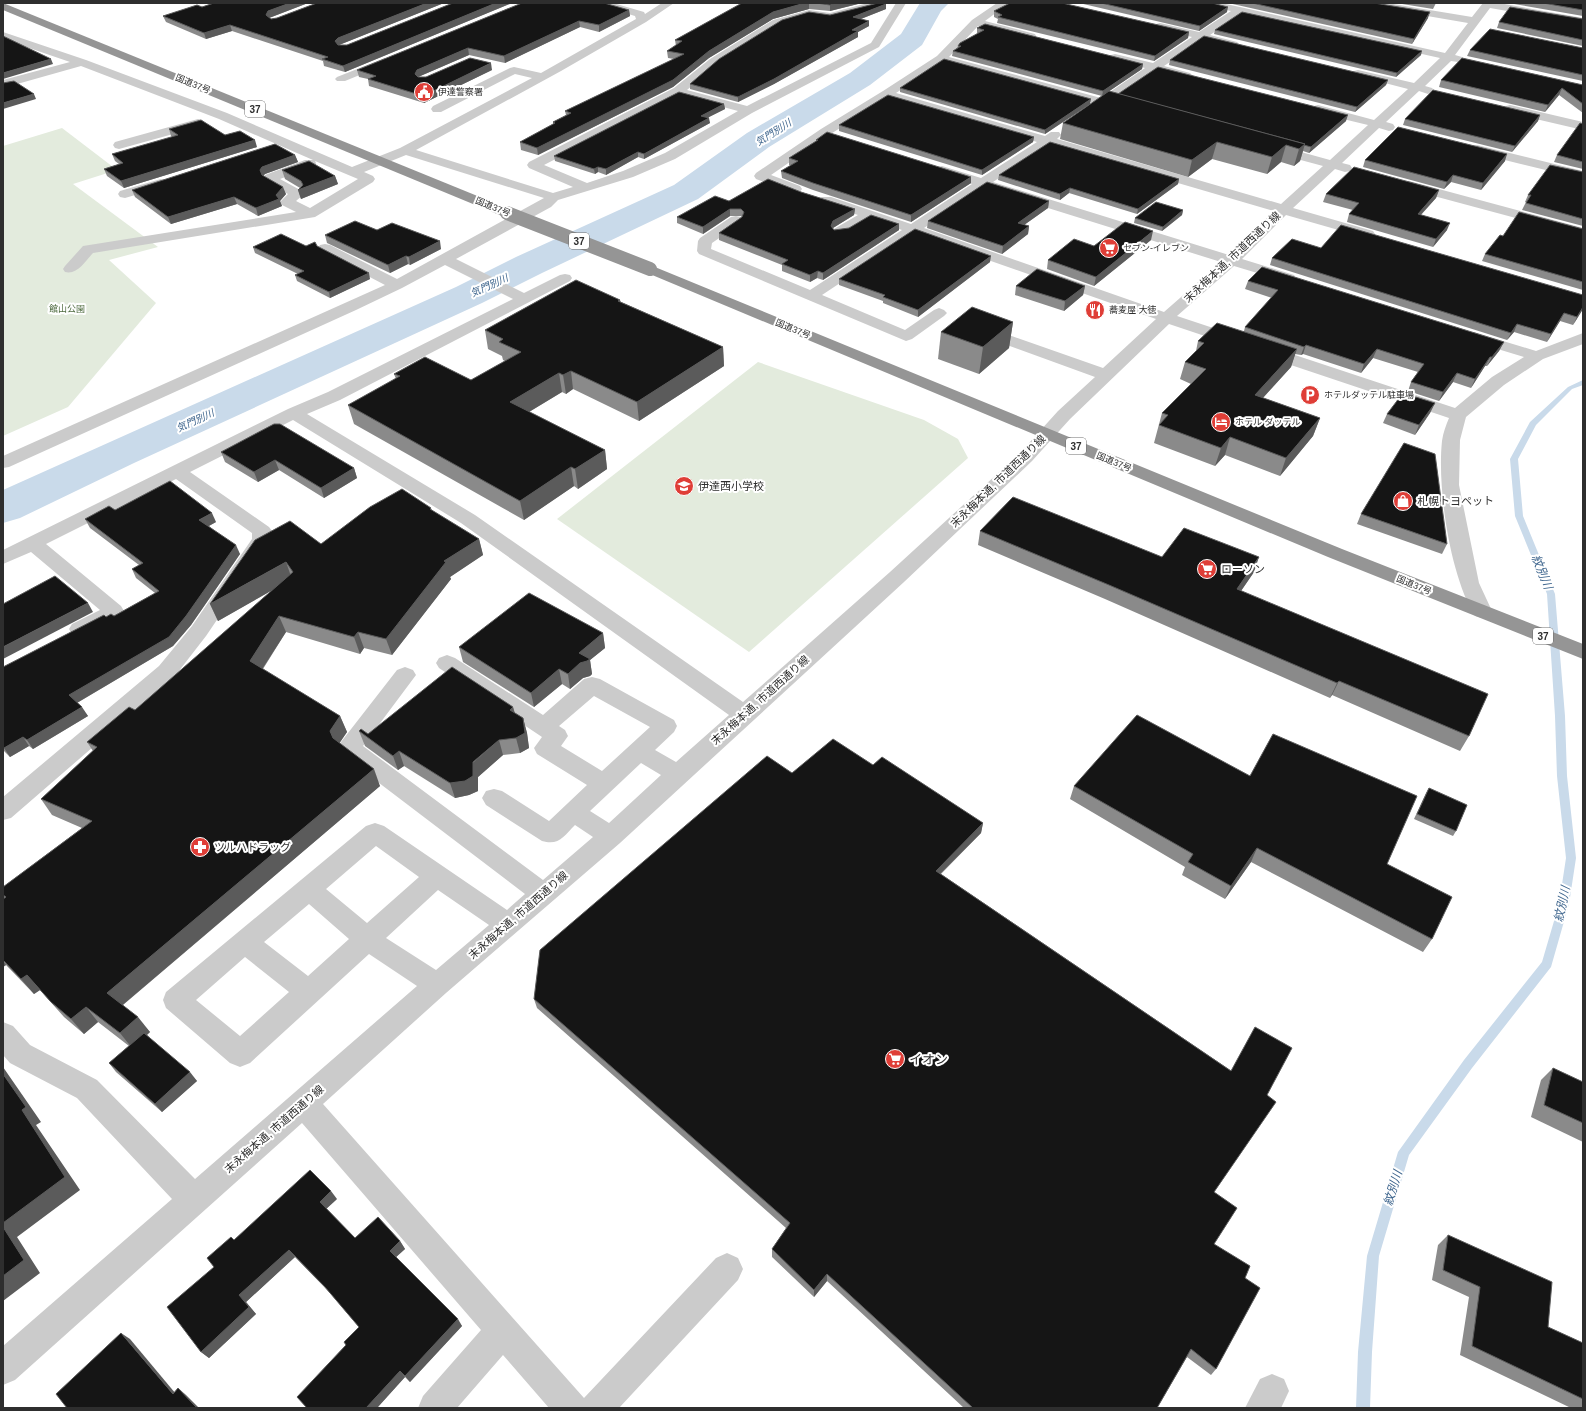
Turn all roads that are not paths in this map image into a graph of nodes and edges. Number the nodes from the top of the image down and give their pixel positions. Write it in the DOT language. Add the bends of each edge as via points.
graph roads {
  1 [pos="602,3"];
  2 [pos="669,3"];
  3 [pos="880,3"];
  4 [pos="883,3"];
  5 [pos="1004,3"];
  6 [pos="1207,3"];
  7 [pos="1369,3"];
  8 [pos="900,4"];
  9 [pos="3,6"];
  10 [pos="1486,6"];
  11 [pos="1468,7"];
  12 [pos="1240,10"];
  13 [pos="642,20"];
  14 [pos="1583,21"];
  15 [pos="976,22"];
  16 [pos="1150,24"];
  17 [pos="1473,24"];
  18 [pos="1486,30"];
  19 [pos="3,35"];
  20 [pos="1202,36"];
  21 [pos="1043,39"];
  22 [pos="1240,45"];
  23 [pos="1103,54"];
  24 [pos="393,57"];
  25 [pos="1448,57"];
  26 [pos="941,58"];
  27 [pos="82,62"];
  28 [pos="1470,62"];
  29 [pos="500,66"];
  30 [pos="1156,67"];
  31 [pos="514,70"];
  32 [pos="542,71"];
  33 [pos="1348,71"];
  34 [pos="1194,77"];
  35 [pos="342,78"];
  36 [pos="3,84"];
  37 [pos="1417,87"];
  38 [pos="678,91"];
  39 [pos="1440,92"];
  40 [pos="887,94"];
  41 [pos="1102,102"];
  42 [pos="1308,106"];
  43 [pos="1502,107"];
  44 [pos="436,108"];
  45 [pos="748,110"];
  46 [pos="1133,111"];
  47 [pos="1084,115"];
  48 [pos="223,116"];
  49 [pos="1377,124"];
  50 [pos="1583,126"];
  51 [pos="1066,128"];
  52 [pos="1400,129"];
  53 [pos="825,132"];
  54 [pos="840,137"];
  55 [pos="1048,140"];
  56 [pos="286,143"];
  57 [pos="1256,144"];
  58 [pos="119,145"];
  59 [pos="1469,147"];
  60 [pos="264,150"];
  61 [pos="405,151"];
  62 [pos="323,159"];
  63 [pos="382,160"];
  64 [pos="1334,164"];
  65 [pos="930,166"];
  66 [pos="1356,171"];
  67 [pos="352,172"];
  68 [pos="1583,175"];
  69 [pos="176,178"];
  70 [pos="1394,181"];
  71 [pos="983,183"];
  72 [pos="586,188"];
  73 [pos="125,194"];
  74 [pos="553,197"];
  75 [pos="1284,209"];
  76 [pos="310,214"];
  77 [pos="870,214"];
  78 [pos="736,220"];
  79 [pos="913,228"];
  80 [pos="839,232"];
  81 [pos="1583,232"];
  82 [pos="1384,238"];
  83 [pos="325,248"];
  84 [pos="449,260"];
  85 [pos="1232,260"];
  86 [pos="70,269"];
  87 [pos="565,278"];
  88 [pos="1299,281"];
  89 [pos="397,285"];
  90 [pos="519,296"];
  91 [pos="811,296"];
  92 [pos="939,313"];
  93 [pos="1167,317"];
  94 [pos="968,326"];
  95 [pos="1463,333"];
  96 [pos="1583,338"];
  97 [pos="1537,356"];
  98 [pos="1106,375"];
  99 [pos="294,413"];
  100 [pos="1458,415"];
  101 [pos="1046,434"];
  102 [pos="3,463"];
  103 [pos="177,471"];
  104 [pos="33,543"];
  105 [pos="3,558"];
  106 [pos="1482,611"];
  107 [pos="65,637"];
  108 [pos="1583,652"];
  109 [pos="447,663"];
  110 [pos="405,675"];
  111 [pos="744,714"];
  112 [pos="544,727"];
  113 [pos="639,751"];
  114 [pos="678,774"];
  115 [pos="604,784"];
  116 [pos="494,798"];
  117 [pos="3,811"];
  118 [pos="574,812"];
  119 [pos="611,836"];
  120 [pos="437,876"];
  121 [pos="309,889"];
  122 [pos="542,893"];
  123 [pos="507,924"];
  124 [pos="368,939"];
  125 [pos="245,942"];
  126 [pos="437,985"];
  127 [pos="309,992"];
  128 [pos="3,1035"];
  129 [pos="303,1103"];
  130 [pos="194,1200"];
  131 [pos="727,1269"];
  132 [pos="504,1330"];
  133 [pos="3,1368"];
  134 [pos="436,1408"];
  135 [pos="571,1408"];
  136 [pos="596,1408"];
  1 -- 13 [label="street" via="640,14"];
  2 -- 13 [label="street"];
  3 -- 38 [label="street" via="830,16 808,12 777,22 714,60"];
  4 -- 8 [label="street"];
  5 -- 15 [label="street"];
  6 -- 12 [label="street"];
  7 -- 17 [label="street"];
  8 -- 45 [label="street" via="875,45"];
  9 -- 63 [label="highway, 国道37号 / 37"];
  10 -- 11 [label="street"];
  10 -- 14 [label="street"];
  10 -- 17 [label="street, 末永梅本通, 市道西通り線"];
  12 -- 20 [label="street"];
  12 -- 25 [label="street"];
  13 -- 32 [label="street" via="557,69"];
  15 -- 21 [label="street"];
  15 -- 26 [label="street"];
  16 -- 20 [label="street"];
  17 -- 18 [label="street"];
  17 -- 25 [label="street, 末永梅本通, 市道西通り線"];
  19 -- 27 [label="street"];
  20 -- 22 [label="street"];
  20 -- 30 [label="street"];
  23 -- 30 [label="street"];
  24 -- 35 [label="street"];
  25 -- 28 [label="street"];
  25 -- 37 [label="street, 末永梅本通, 市道西通り線"];
  26 -- 40 [label="street"];
  26 -- 41 [label="street"];
  27 -- 36 [label="street"];
  27 -- 48 [label="street"];
  29 -- 31 [label="street"];
  30 -- 34 [label="street"];
  30 -- 41 [label="street"];
  31 -- 32 [label="street"];
  31 -- 44 [label="street"];
  32 -- 61 [label="street"];
  33 -- 37 [label="street"];
  37 -- 39 [label="street"];
  37 -- 49 [label="street, 末永梅本通, 市道西通り線"];
  38 -- 45 [label="street"];
  38 -- 72 [label="street" via="534,165"];
  40 -- 53 [label="street"];
  40 -- 55 [label="street"];
  41 -- 46 [label="street"];
  41 -- 47 [label="street"];
  42 -- 49 [label="street"];
  43 -- 50 [label="street"];
  45 -- 72 [label="street" via="670,156"];
  48 -- 56 [label="street"];
  48 -- 58 [label="street"];
  49 -- 52 [label="street"];
  49 -- 64 [label="street, 末永梅本通, 市道西通り線"];
  51 -- 55 [label="street"];
  53 -- 54 [label="street"];
  53 -- 77 [label="street" via="761,176"];
  55 -- 71 [label="street"];
  55 -- 75 [label="street"];
  56 -- 60 [label="street"];
  56 -- 62 [label="street"];
  57 -- 64 [label="street"];
  59 -- 68 [label="street"];
  61 -- 63 [label="street"];
  61 -- 74 [label="street"];
  62 -- 67 [label="street"];
  62 -- 76 [label="street" via="270,178 297,194 286,202"];
  63 -- 67 [label="street"];
  63 -- 101 [label="highway, 国道37号 / 37, bridge"];
  64 -- 66 [label="street"];
  64 -- 75 [label="street, 末永梅本通, 市道西通り線"];
  65 -- 71 [label="street"];
  67 -- 76 [label="street" via="368,179"];
  69 -- 73 [label="street"];
  70 -- 81 [label="street"];
  71 -- 79 [label="street"];
  71 -- 85 [label="street"];
  72 -- 74 [label="street"];
  74 -- 84 [label="street" via="546,204"];
  75 -- 82 [label="street"];
  75 -- 85 [label="street, 末永梅本通, 市道西通り線"];
  76 -- 86 [label="street" via="88,249"];
  77 -- 79 [label="street"];
  77 -- 80 [label="street"];
  78 -- 91 [label="street" via="705,241 704,251"];
  79 -- 91 [label="street"];
  79 -- 93 [label="street" via="1101,296"];
  83 -- 89 [label="street"];
  84 -- 89 [label="street"];
  84 -- 90 [label="street"];
  85 -- 88 [label="street"];
  85 -- 93 [label="street, 末永梅本通, 市道西通り線"];
  87 -- 90 [label="street"];
  89 -- 102 [label="street"];
  90 -- 99 [label="street" via="334,396"];
  91 -- 92 [label="street" via="906,336"];
  93 -- 98 [label="street, 末永梅本通, 市道西通り線"];
  93 -- 100 [label="street"];
  94 -- 98 [label="street"];
  95 -- 97 [label="street"];
  96 -- 97 [label="street"];
  97 -- 100 [label="street" via="1498,382"];
  98 -- 101 [label="street, 末永梅本通, 市道西通り線"];
  99 -- 103 [label="street"];
  99 -- 111 [label="street" via="468,519"];
  100 -- 106 [label="street" via="1451,440 1450,485 1469,583"];
  101 -- 106 [label="highway, 国道37号 / 37"];
  101 -- 111 [label="street, 末永梅本通, 市道西通り線" via="1026,457 897,577"];
  103 -- 104 [label="street"];
  103 -- 117 [label="street" via="262,531 262,538 199,631 167,671"];
  104 -- 105 [label="street"];
  104 -- 107 [label="street" via="114,611"];
  106 -- 108 [label="highway, 国道37号 / 37"];
  109 -- 112 [label="street"];
  110 -- 122 [label="street" via="349,748"];
  111 -- 114 [label="street, 末永梅本通, 市道西通り線"];
  112 -- 113 [label="street" via="592,685 666,726"];
  112 -- 115 [label="street" via="557,736 545,748"];
  113 -- 114 [label="street"];
  113 -- 115 [label="street"];
  114 -- 119 [label="street, 末永梅本通, 市道西通り線"];
  115 -- 118 [label="street"];
  116 -- 118 [label="street" via="551,834"];
  118 -- 119 [label="street"];
  119 -- 122 [label="street, 末永梅本通, 市道西通り線"];
  120 -- 121 [label="street" via="375,833"];
  120 -- 123 [label="street"];
  120 -- 124 [label="street"];
  121 -- 124 [label="street"];
  121 -- 125 [label="street"];
  122 -- 123 [label="street, 末永梅本通, 市道西通り線"];
  123 -- 126 [label="street, 末永梅本通, 市道西通り線"];
  124 -- 126 [label="street"];
  124 -- 127 [label="street"];
  125 -- 127 [label="street"];
  125 -- 127 [label="street" via="176,1000 240,1054"];
  126 -- 129 [label="street, 末永梅本通, 市道西通り線"];
  128 -- 130 [label="street" via="20,1054 87,1088"];
  129 -- 130 [label="street, 末永梅本通, 市道西通り線"];
  129 -- 132 [label="street"];
  130 -- 133 [label="street, 末永梅本通, 市道西通り線"];
  131 -- 136 [label="street"];
  132 -- 134 [label="street"];
  132 -- 135 [label="street"];
}
